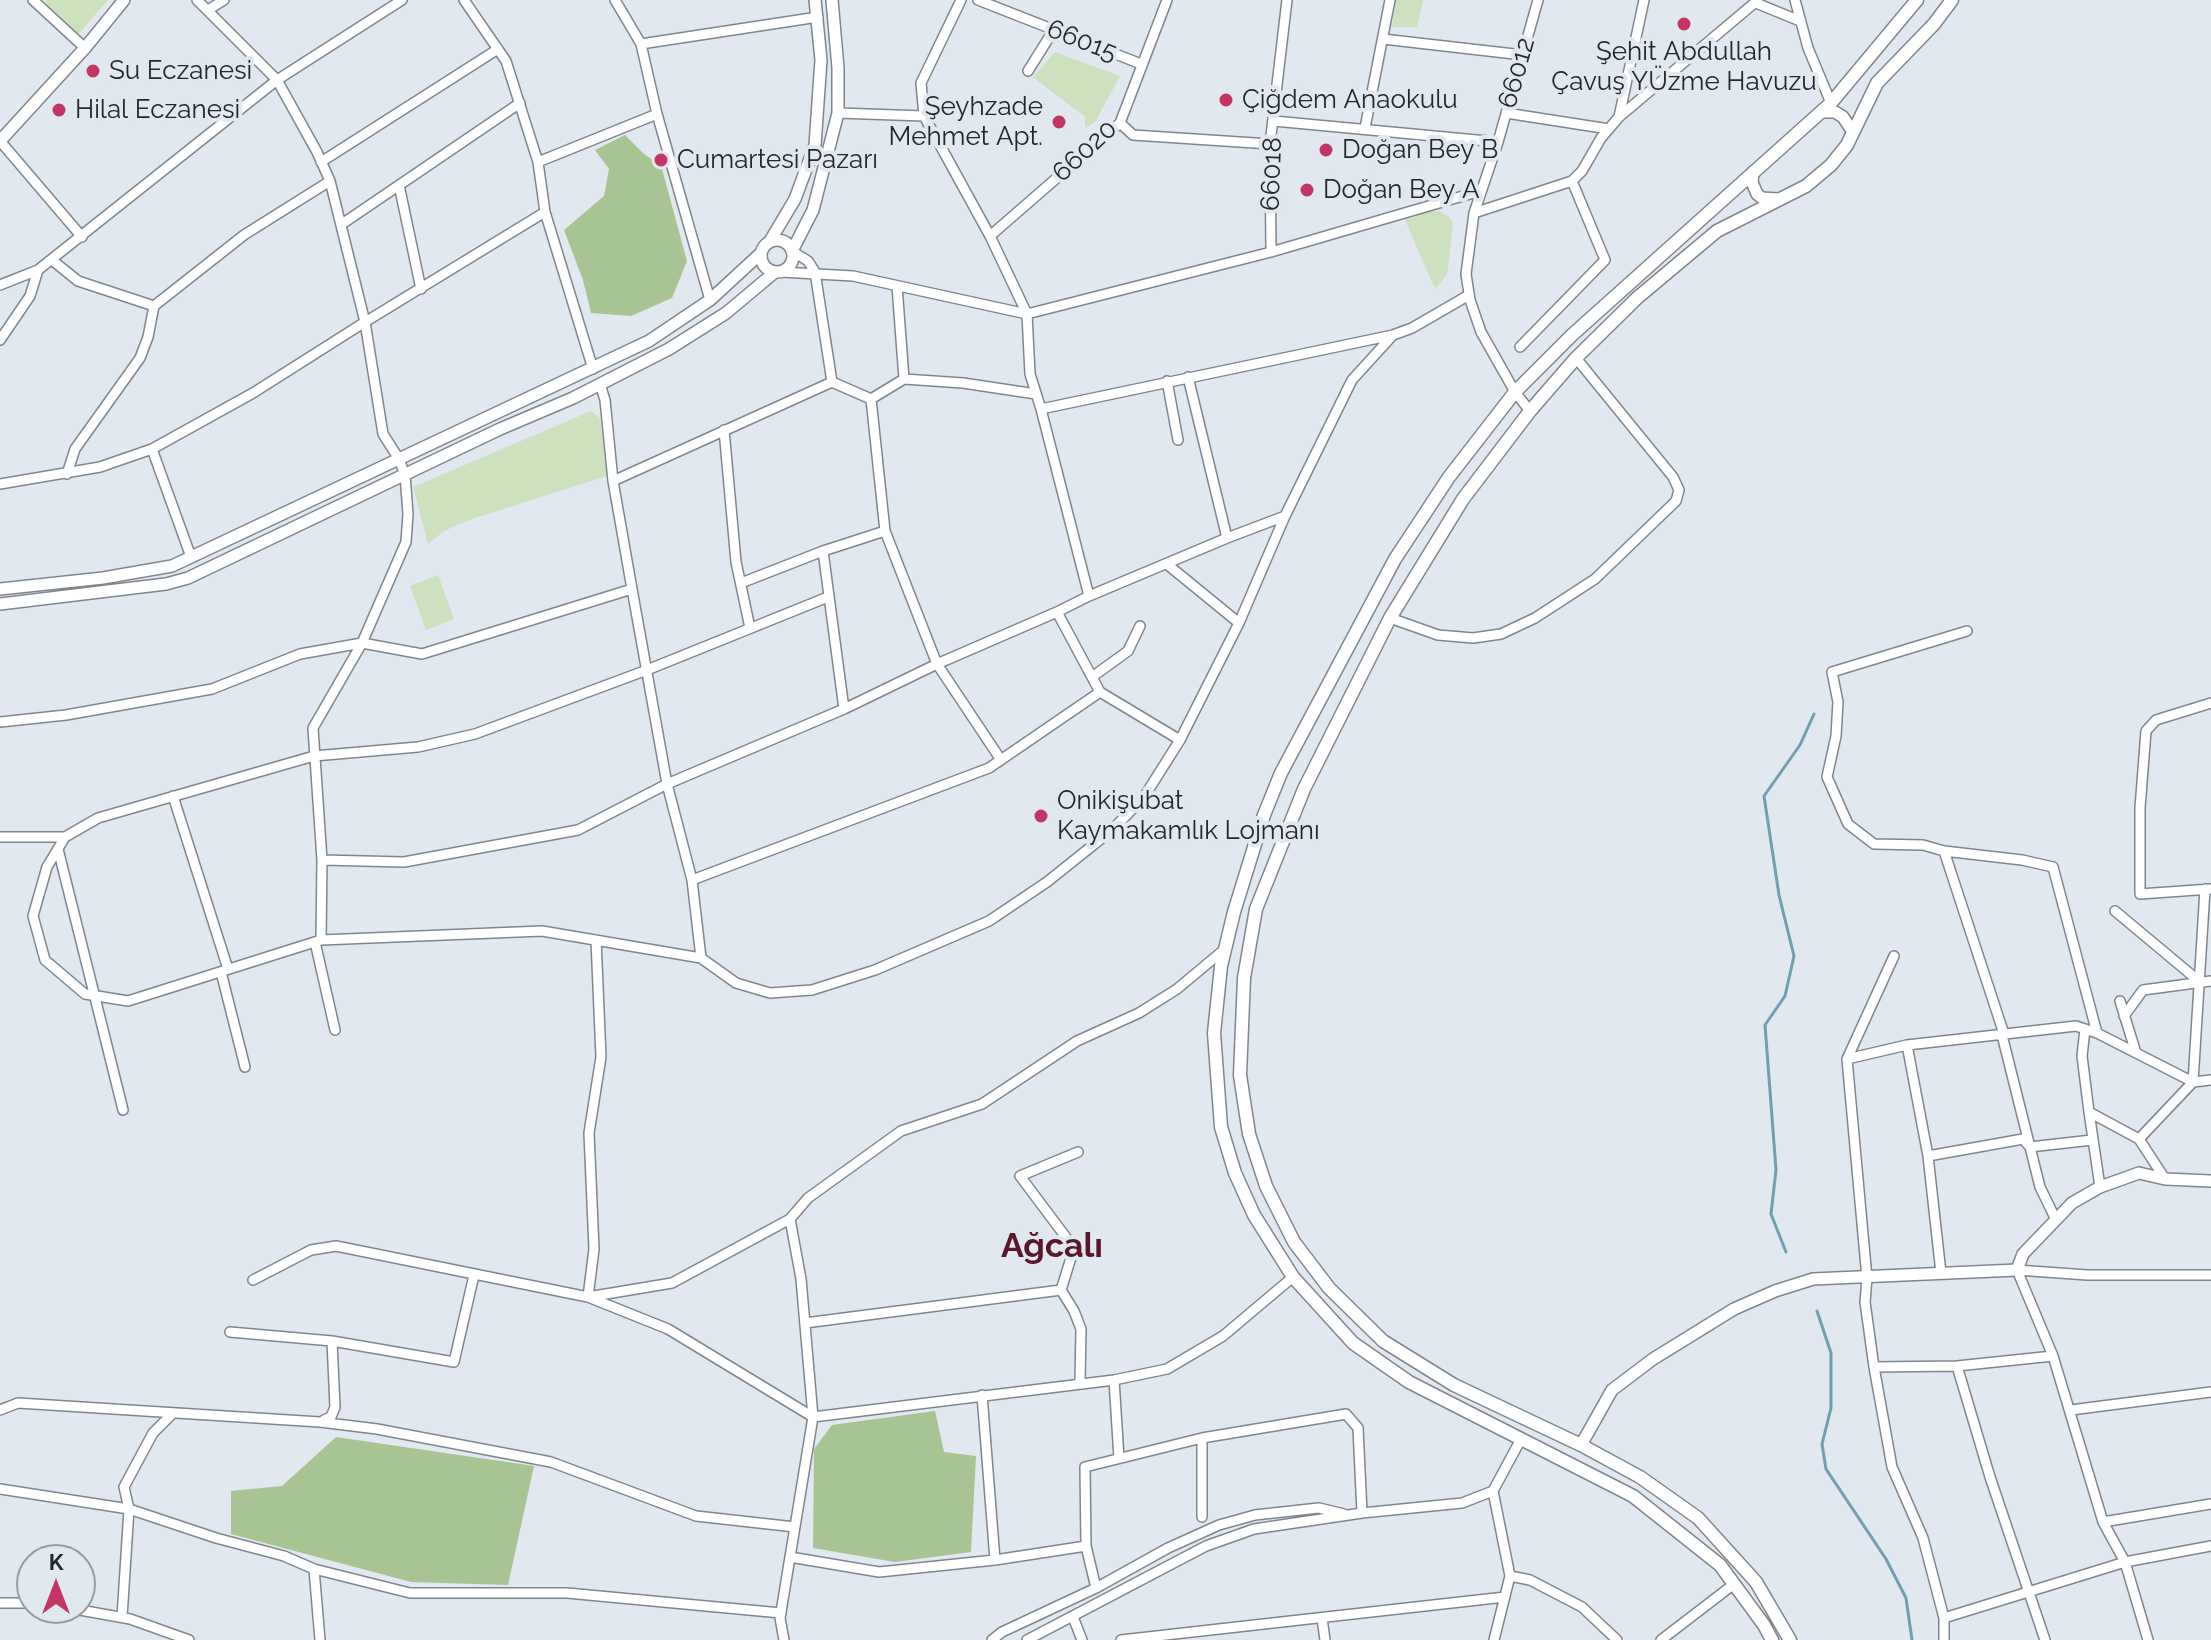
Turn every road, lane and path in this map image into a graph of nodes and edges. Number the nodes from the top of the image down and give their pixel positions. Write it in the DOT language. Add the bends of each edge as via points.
graph roads {
  1 [pos="33,0"];
  2 [pos="124,0"];
  3 [pos="197,0"];
  4 [pos="224,0"];
  5 [pos="402,0"];
  6 [pos="464,0"];
  7 [pos="615,0"];
  8 [pos="815,0"];
  9 [pos="832,0"];
  10 [pos="961,0"];
  11 [pos="978,0"];
  12 [pos="1167,0"];
  13 [pos="1287,0"];
  14 [pos="1390,0"];
  15 [pos="1538,0"];
  16 [pos="1644,0"];
  17 [pos="1795,0"];
  18 [pos="1917,0"];
  19 [pos="1952,0"];
  20 [pos="1757,1"];
  21 [pos="208,10"];
  22 [pos="818,17"];
  23 [pos="1800,21"];
  24 [pos="1053,31"];
  25 [pos="1383,39"];
  26 [pos="641,44"];
  27 [pos="85,48"];
  28 [pos="498,49"];
  29 [pos="1523,55"];
  30 [pos="1141,64"];
  31 [pos="1028,71"];
  32 [pos="277,80"];
  33 [pos="520,103"];
  34 [pos="1826,107"];
  35 [pos="838,113"];
  36 [pos="1506,113"];
  37 [pos="657,114"];
  38 [pos="924,116"];
  39 [pos="1619,117"];
  40 [pos="1274,121"];
  41 [pos="1120,123"];
  42 [pos="1365,128"];
  43 [pos="1609,129"];
  44 [pos="1853,132"];
  45 [pos="0,141"];
  46 [pos="1498,142"];
  47 [pos="1270,144"];
  48 [pos="321,162"];
  49 [pos="538,162"];
  50 [pos="1753,172"];
  51 [pos="330,181"];
  52 [pos="1572,181"];
  53 [pos="399,185"];
  54 [pos="1480,191"];
  55 [pos="1779,199"];
  56 [pos="545,212"];
  57 [pos="1474,213"];
  58 [pos="342,224"];
  59 [pos="990,236"];
  60 [pos="82,237"];
  61 [pos="770,241"];
  62 [pos="792,251"];
  63 [pos="1271,252"];
  64 [pos="761,253"];
  65 [pos="52,260"];
  66 [pos="38,270"];
  67 [pos="778,272"];
  68 [pos="815,272"];
  69 [pos="0,285"];
  70 [pos="897,286"];
  71 [pos="421,289"];
  72 [pos="1469,295"];
  73 [pos="710,300"];
  74 [pos="154,306"];
  75 [pos="1027,314"];
  76 [pos="365,322"];
  77 [pos="1393,335"];
  78 [pos="0,340"];
  79 [pos="1520,347"];
  80 [pos="1576,358"];
  81 [pos="593,369"];
  82 [pos="1188,377"];
  83 [pos="904,379"];
  84 [pos="1167,381"];
  85 [pos="832,382"];
  86 [pos="600,384"];
  87 [pos="1515,392"];
  88 [pos="1036,394"];
  89 [pos="871,399"];
  90 [pos="1041,409"];
  91 [pos="1530,411"];
  92 [pos="724,430"];
  93 [pos="1178,440"];
  94 [pos="152,449"];
  95 [pos="399,459"];
  96 [pos="67,474"];
  97 [pos="405,475"];
  98 [pos="613,481"];
  99 [pos="0,484"];
  100 [pos="1285,516"];
  101 [pos="885,531"];
  102 [pos="1227,538"];
  103 [pos="823,551"];
  104 [pos="191,557"];
  105 [pos="1168,565"];
  106 [pos="741,583"];
  107 [pos="0,589"];
  108 [pos="632,589"];
  109 [pos="1089,596"];
  110 [pos="828,597"];
  111 [pos="0,604"];
  112 [pos="1057,612"];
  113 [pos="1390,618"];
  114 [pos="1239,623"];
  115 [pos="1140,626"];
  116 [pos="750,628"];
  117 [pos="1967,631"];
  118 [pos="362,643"];
  119 [pos="937,664"];
  120 [pos="647,670"];
  121 [pos="1092,677"];
  122 [pos="1100,692"];
  123 [pos="2211,703"];
  124 [pos="844,709"];
  125 [pos="0,722"];
  126 [pos="1180,740"];
  127 [pos="314,756"];
  128 [pos="1001,760"];
  129 [pos="667,784"];
  130 [pos="173,796"];
  131 [pos="0,837"];
  132 [pos="65,837"];
  133 [pos="58,849"];
  134 [pos="1944,851"];
  135 [pos="322,860"];
  136 [pos="692,880"];
  137 [pos="2208,889"];
  138 [pos="2115,911"];
  139 [pos="596,940"];
  140 [pos="318,941"];
  141 [pos="1225,949"];
  142 [pos="1894,956"];
  143 [pos="701,958"];
  144 [pos="224,970"];
  145 [pos="2211,981"];
  146 [pos="2200,982"];
  147 [pos="97,997"];
  148 [pos="2120,1001"];
  149 [pos="2124,1016"];
  150 [pos="2085,1029"];
  151 [pos="335,1030"];
  152 [pos="2097,1033"];
  153 [pos="2003,1034"];
  154 [pos="1907,1045"];
  155 [pos="2136,1053"];
  156 [pos="1847,1059"];
  157 [pos="245,1067"];
  158 [pos="2211,1080"];
  159 [pos="2193,1082"];
  160 [pos="123,1110"];
  161 [pos="2089,1112"];
  162 [pos="2139,1139"];
  163 [pos="2092,1140"];
  164 [pos="2030,1147"];
  165 [pos="1078,1152"];
  166 [pos="1928,1156"];
  167 [pos="2165,1179"];
  168 [pos="2211,1181"];
  169 [pos="2100,1187"];
  170 [pos="790,1219"];
  171 [pos="2056,1220"];
  172 [pos="2017,1270"];
  173 [pos="1941,1273"];
  174 [pos="474,1275"];
  175 [pos="2211,1275"];
  176 [pos="1293,1277"];
  177 [pos="1867,1278"];
  178 [pos="253,1280"];
  179 [pos="1061,1290"];
  180 [pos="588,1297"];
  181 [pos="805,1323"];
  182 [pos="230,1332"];
  183 [pos="332,1341"];
  184 [pos="2053,1356"];
  185 [pos="1957,1366"];
  186 [pos="1874,1367"];
  187 [pos="1114,1380"];
  188 [pos="1080,1383"];
  189 [pos="2211,1392"];
  190 [pos="982,1395"];
  191 [pos="0,1410"];
  192 [pos="2071,1410"];
  193 [pos="172,1414"];
  194 [pos="813,1417"];
  195 [pos="320,1422"];
  196 [pos="1202,1438"];
  197 [pos="1521,1439"];
  198 [pos="1581,1445"];
  199 [pos="1119,1458"];
  200 [pos="0,1489"];
  201 [pos="1493,1491"];
  202 [pos="2211,1504"];
  203 [pos="129,1509"];
  204 [pos="1362,1513"];
  205 [pos="1347,1515"];
  206 [pos="1202,1517"];
  207 [pos="2103,1522"];
  208 [pos="795,1527"];
  209 [pos="1086,1546"];
  210 [pos="2211,1546"];
  211 [pos="790,1557"];
  212 [pos="995,1560"];
  213 [pos="2125,1562"];
  214 [pos="314,1569"];
  215 [pos="1510,1576"];
  216 [pos="1734,1584"];
  217 [pos="1096,1588"];
  218 [pos="2029,1591"];
  219 [pos="1505,1597"];
  220 [pos="96,1613"];
  221 [pos="781,1613"];
  222 [pos="122,1617"];
  223 [pos="1073,1617"];
  224 [pos="1322,1618"];
  225 [pos="1944,1618"];
  226 [pos="189,1640"];
  227 [pos="320,1640"];
  228 [pos="784,1640"];
  229 [pos="992,1640"];
  230 [pos="1027,1640"];
  231 [pos="1082,1640"];
  232 [pos="1121,1640"];
  233 [pos="1325,1640"];
  234 [pos="1494,1640"];
  235 [pos="1617,1640"];
  236 [pos="1661,1640"];
  237 [pos="1772,1640"];
  238 [pos="1790,1640"];
  239 [pos="1944,1640"];
  240 [pos="2045,1640"];
  241 [pos="2148,1640"];
  1 -- 27 [label="street"];
  2 -- 27 [label="street"];
  3 -- 21 [label="street"];
  4 -- 21 [label="street"];
  5 -- 32 [label="street"];
  6 -- 28 [label="street"];
  7 -- 26 [label="street"];
  8 -- 22 [label="street"];
  9 -- 35 [label="street"];
  10 -- 38 [label="street" via="921,83"];
  11 -- 24 [label="street, 66015"];
  12 -- 30 [label="street, 66020"];
  13 -- 40 [label="street, 66018"];
  14 -- 25 [label="street"];
  15 -- 29 [label="street, 66012"];
  16 -- 39 [label="street"];
  17 -- 23 [label="street"];
  18 -- 34 [label="main road"];
  19 -- 44 [label="main road" via="1877,83"];
  20 -- 23 [label="street"];
  20 -- 39 [label="street"];
  21 -- 32 [label="street"];
  22 -- 26 [label="street"];
  22 -- 61 [label="street" via="820,111 815,145 795,199"];
  23 -- 34 [label="street"];
  24 -- 30 [label="street, 66015"];
  24 -- 31 [label="street"];
  25 -- 29 [label="street"];
  25 -- 42 [label="street"];
  26 -- 37 [label="street"];
  27 -- 45 [label="street"];
  28 -- 33 [label="street"];
  28 -- 48 [label="street"];
  29 -- 36 [label="street, 66012"];
  30 -- 41 [label="street, 66020"];
  32 -- 48 [label="street"];
  32 -- 60 [label="street"];
  33 -- 49 [label="street"];
  33 -- 53 [label="street"];
  34 -- 44 [label="street" via="1843,117"];
  34 -- 50 [label="main road"];
  35 -- 38 [label="street"];
  35 -- 62 [label="street" via="813,210"];
  36 -- 43 [label="street"];
  36 -- 46 [label="street, 66012"];
  37 -- 49 [label="street"];
  37 -- 73 [label="street"];
  38 -- 59 [label="street"];
  39 -- 43 [label="street"];
  40 -- 42 [label="street"];
  40 -- 47 [label="street, 66018"];
  41 -- 47 [label="street" via="1133,135"];
  41 -- 59 [label="street, 66020"];
  42 -- 46 [label="street"];
  43 -- 52 [label="street"];
  44 -- 55 [label="main road" via="1831,165"];
  45 -- 60 [label="street"];
  46 -- 54 [label="street, 66012"];
  47 -- 63 [label="street, 66018"];
  48 -- 51 [label="street"];
  49 -- 56 [label="street"];
  50 -- 55 [label="street" via="1757,194"];
  50 -- 87 [label="main road"];
  51 -- 58 [label="street"];
  51 -- 74 [label="street" via="244,235"];
  52 -- 57 [label="street"];
  52 -- 79 [label="street" via="1605,260"];
  53 -- 58 [label="street"];
  53 -- 71 [label="street"];
  54 -- 57 [label="street, 66012"];
  54 -- 63 [label="street"];
  55 -- 80 [label="main road" via="1717,231"];
  56 -- 71 [label="street"];
  56 -- 81 [label="street"];
  57 -- 72 [label="street, 66012" via="1466,274"];
  58 -- 76 [label="street"];
  59 -- 75 [label="street"];
  60 -- 65 [label="street"];
  61 -- 62 [label="street" via="781,240"];
  61 -- 64 [label="street"];
  62 -- 67 [label="street" via="792,261"];
  62 -- 68 [label="street"];
  63 -- 75 [label="street"];
  64 -- 67 [label="street" via="766,268"];
  64 -- 73 [label="street"];
  65 -- 66 [label="street"];
  65 -- 74 [label="street" via="78,281"];
  66 -- 69 [label="street"];
  66 -- 78 [label="street" via="30,296"];
  67 -- 68 [label="street"];
  67 -- 86 [label="street" via="714,321"];
  68 -- 70 [label="street"];
  68 -- 85 [label="street"];
  70 -- 75 [label="street"];
  70 -- 83 [label="street"];
  71 -- 76 [label="street"];
  72 -- 77 [label="street"];
  72 -- 87 [label="street, 66012" via="1481,332"];
  73 -- 81 [label="street" via="649,341"];
  74 -- 96 [label="street" via="140,358 75,449"];
  75 -- 88 [label="street"];
  76 -- 94 [label="street"];
  76 -- 95 [label="street" via="383,434"];
  77 -- 82 [label="street"];
  77 -- 100 [label="street" via="1352,380"];
  80 -- 91 [label="main road"];
  80 -- 113 [label="street" via="1673,477 1679,490 1676,501 1595,579 1501,634 1438,635"];
  81 -- 95 [label="street"];
  82 -- 84 [label="street"];
  82 -- 102 [label="street"];
  83 -- 88 [label="street"];
  83 -- 89 [label="street"];
  84 -- 90 [label="street"];
  84 -- 93 [label="street"];
  85 -- 89 [label="street"];
  85 -- 92 [label="street"];
  86 -- 97 [label="street"];
  86 -- 98 [label="street"];
  87 -- 91 [label="street, 66012"];
  87 -- 141 [label="main road" via="1395,559 1281,773"];
  88 -- 90 [label="street"];
  89 -- 101 [label="street"];
  90 -- 109 [label="street"];
  91 -- 113 [label="main road" via="1463,499"];
  92 -- 98 [label="street"];
  92 -- 106 [label="street"];
  94 -- 96 [label="street"];
  94 -- 104 [label="street"];
  95 -- 97 [label="street"];
  95 -- 104 [label="street"];
  96 -- 99 [label="street"];
  97 -- 111 [label="street" via="188,578"];
  97 -- 118 [label="street" via="406,542"];
  98 -- 108 [label="street"];
  100 -- 102 [label="street"];
  100 -- 114 [label="street"];
  101 -- 103 [label="street"];
  101 -- 119 [label="street"];
  102 -- 105 [label="street"];
  103 -- 106 [label="street"];
  103 -- 110 [label="street"];
  104 -- 107 [label="street" via="172,566 103,578"];
  105 -- 109 [label="street"];
  105 -- 114 [label="street"];
  106 -- 116 [label="street"];
  108 -- 118 [label="street" via="422,654"];
  108 -- 120 [label="street"];
  109 -- 112 [label="street"];
  110 -- 116 [label="street"];
  110 -- 124 [label="street"];
  112 -- 119 [label="street"];
  112 -- 121 [label="street"];
  113 -- 198 [label="main road" via="1304,789 1256,909 1244,978 1240,1075 1249,1134 1266,1186 1294,1242 1329,1288 1383,1341 1454,1385"];
  114 -- 126 [label="street"];
  115 -- 121 [label="street" via="1128,651"];
  116 -- 120 [label="street"];
  117 -- 134 [label="street" via="1832,672 1838,702 1827,777 1848,824 1874,844"];
  118 -- 125 [label="street" via="300,654 212,689"];
  118 -- 127 [label="street" via="313,728"];
  119 -- 124 [label="street"];
  119 -- 128 [label="street"];
  120 -- 127 [label="street" via="475,734 418,747"];
  120 -- 129 [label="street"];
  121 -- 122 [label="street"];
  122 -- 126 [label="street"];
  122 -- 128 [label="street"];
  123 -- 137 [label="street" via="2156,720 2146,731 2140,808 2140,894"];
  124 -- 129 [label="street"];
  126 -- 143 [label="street" via="1144,797 1112,830 989,921 875,970 812,990 770,993 736,983"];
  127 -- 130 [label="street"];
  127 -- 135 [label="street"];
  128 -- 136 [label="street"];
  129 -- 135 [label="street" via="578,830 404,862"];
  129 -- 136 [label="street"];
  130 -- 132 [label="street" via="98,818"];
  130 -- 144 [label="street"];
  131 -- 132 [label="street"];
  132 -- 133 [label="street"];
  133 -- 147 [label="street"];
  133 -- 147 [label="street" via="47,867 33,916 45,960 85,994"];
  134 -- 152 [label="street" via="2053,867"];
  134 -- 153 [label="street"];
  135 -- 140 [label="street"];
  136 -- 143 [label="street"];
  137 -- 146 [label="street"];
  138 -- 146 [label="street"];
  139 -- 140 [label="street" via="542,931"];
  139 -- 143 [label="street"];
  139 -- 180 [label="street" via="601,1057 589,1133 594,1249"];
  140 -- 144 [label="street"];
  140 -- 151 [label="street"];
  141 -- 170 [label="street" via="1177,989 1077,1041 982,1104 901,1131 808,1198"];
  141 -- 176 [label="main road" via="1214,1033 1221,1127 1254,1215"];
  142 -- 156 [label="street"];
  144 -- 147 [label="street" via="128,1001"];
  144 -- 157 [label="street"];
  145 -- 146 [label="street"];
  146 -- 149 [label="street" via="2143,990"];
  146 -- 159 [label="street"];
  147 -- 160 [label="street"];
  148 -- 149 [label="street"];
  149 -- 155 [label="street"];
  150 -- 152 [label="street"];
  150 -- 153 [label="street"];
  150 -- 161 [label="street" via="2082,1056"];
  152 -- 155 [label="street"];
  153 -- 154 [label="street"];
  153 -- 164 [label="street"];
  154 -- 156 [label="street"];
  154 -- 166 [label="street"];
  155 -- 159 [label="street"];
  156 -- 177 [label="street"];
  158 -- 159 [label="street"];
  159 -- 162 [label="street"];
  161 -- 162 [label="street"];
  161 -- 163 [label="street"];
  162 -- 167 [label="street"];
  163 -- 164 [label="street"];
  163 -- 169 [label="street"];
  164 -- 166 [label="street" via="2023,1139"];
  164 -- 171 [label="street" via="2040,1187"];
  165 -- 179 [label="street" via="1020,1176 1074,1248"];
  166 -- 173 [label="street"];
  167 -- 168 [label="street"];
  167 -- 169 [label="street" via="2139,1173"];
  169 -- 171 [label="street"];
  170 -- 180 [label="street" via="672,1283"];
  170 -- 181 [label="street"];
  171 -- 172 [label="street" via="2023,1254"];
  172 -- 173 [label="street"];
  172 -- 175 [label="street"];
  172 -- 184 [label="street"];
  173 -- 177 [label="street"];
  174 -- 178 [label="street" via="336,1246 311,1250"];
  174 -- 180 [label="street"];
  174 -- 183 [label="street" via="454,1362"];
  176 -- 187 [label="street" via="1223,1336 1167,1369"];
  176 -- 197 [label="main road" via="1353,1343 1409,1382"];
  177 -- 186 [label="street"];
  177 -- 198 [label="street" via="1813,1279 1734,1309 1612,1390"];
  179 -- 181 [label="street"];
  179 -- 188 [label="street" via="1081,1329"];
  180 -- 194 [label="street" via="668,1329"];
  181 -- 194 [label="street"];
  182 -- 183 [label="street"];
  183 -- 195 [label="street" via="335,1407 331,1417"];
  184 -- 185 [label="street"];
  184 -- 192 [label="street"];
  185 -- 186 [label="street"];
  185 -- 218 [label="street"];
  186 -- 225 [label="street" via="1892,1467 1923,1538"];
  187 -- 188 [label="street"];
  187 -- 199 [label="street"];
  188 -- 190 [label="street"];
  189 -- 192 [label="street"];
  190 -- 194 [label="street"];
  190 -- 212 [label="street"];
  191 -- 193 [label="street" via="18,1403"];
  192 -- 207 [label="street"];
  193 -- 195 [label="street"];
  193 -- 203 [label="street" via="153,1433 124,1487"];
  194 -- 208 [label="street"];
  195 -- 208 [label="street" via="551,1462 696,1516"];
  196 -- 199 [label="street"];
  196 -- 204 [label="street" via="1346,1414 1358,1428"];
  196 -- 206 [label="street"];
  197 -- 201 [label="street"];
  197 -- 216 [label="main road" via="1633,1496 1720,1565"];
  198 -- 238 [label="main road" via="1640,1477 1698,1518 1756,1582"];
  199 -- 209 [label="street" via="1085,1467"];
  200 -- 203 [label="street"];
  201 -- 204 [label="street" via="1462,1503"];
  201 -- 215 [label="street"];
  202 -- 207 [label="street"];
  203 -- 214 [label="street"];
  203 -- 222 [label="street"];
  204 -- 205 [label="street"];
  205 -- 217 [label="street" via="1319,1508 1219,1525"];
  205 -- 223 [label="street" via="1254,1529 1206,1546"];
  207 -- 213 [label="street"];
  208 -- 211 [label="street"];
  209 -- 212 [label="street"];
  209 -- 217 [label="street"];
  210 -- 213 [label="street"];
  211 -- 212 [label="street" via="879,1572"];
  211 -- 221 [label="street"];
  213 -- 218 [label="street"];
  213 -- 241 [label="street"];
  214 -- 221 [label="street" via="410,1593 567,1593"];
  214 -- 227 [label="street"];
  215 -- 219 [label="street"];
  215 -- 235 [label="street" via="1530,1580 1582,1607"];
  216 -- 236 [label="street"];
  216 -- 237 [label="main road"];
  217 -- 229 [label="street"];
  218 -- 225 [label="street"];
  218 -- 240 [label="street"];
  219 -- 224 [label="street"];
  219 -- 234 [label="street"];
  220 -- 222 [label="street"];
  221 -- 228 [label="street"];
  222 -- 226 [label="street"];
  223 -- 230 [label="street"];
  223 -- 231 [label="street"];
  224 -- 232 [label="street"];
  224 -- 233 [label="street"];
  225 -- 239 [label="street"];
}
